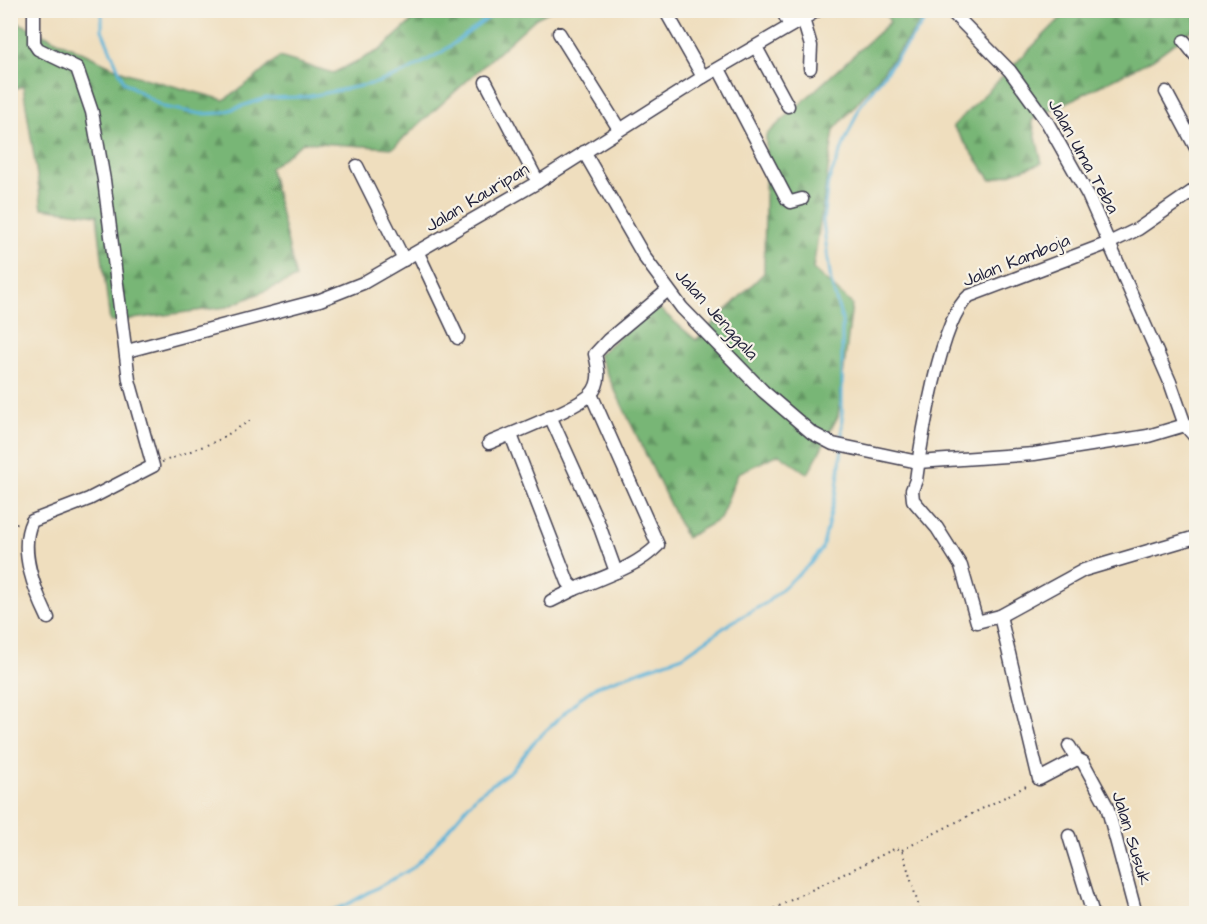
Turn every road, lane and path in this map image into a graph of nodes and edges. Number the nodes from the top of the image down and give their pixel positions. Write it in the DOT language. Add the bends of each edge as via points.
graph roads {
  1 [pos="34,10"];
  2 [pos="665,10"];
  3 [pos="782,10"];
  4 [pos="818,10"];
  5 [pos="950,10"];
  6 [pos="803,19"];
  7 [pos="790,26"];
  8 [pos="559,33"];
  9 [pos="1184,41"];
  10 [pos="756,47"];
  11 [pos="1197,56"];
  12 [pos="810,68"];
  13 [pos="719,69"];
  14 [pos="703,77"];
  15 [pos="486,82"];
  16 [pos="1166,92"];
  17 [pos="788,106"];
  18 [pos="619,129"];
  19 [pos="1197,148"];
  20 [pos="584,152"];
  21 [pos="357,166"];
  22 [pos="538,182"];
  23 [pos="1197,189"];
  24 [pos="802,199"];
  25 [pos="1109,243"];
  26 [pos="418,253"];
  27 [pos="404,261"];
  28 [pos="668,290"];
  29 [pos="458,338"];
  30 [pos="127,351"];
  31 [pos="591,393"];
  32 [pos="550,416"];
  33 [pos="251,420"];
  34 [pos="1185,425"];
  35 [pos="511,435"];
  36 [pos="1197,438"];
  37 [pos="489,443"];
  38 [pos="918,462"];
  39 [pos="153,466"];
  40 [pos="1197,537"];
  41 [pos="616,572"];
  42 [pos="575,589"];
  43 [pos="551,601"];
  44 [pos="1000,616"];
  45 [pos="48,618"];
  46 [pos="1069,746"];
  47 [pos="1077,759"];
  48 [pos="1039,779"];
  49 [pos="1069,836"];
  50 [pos="902,850"];
  51 [pos="763,914"];
  52 [pos="921,914"];
  53 [pos="1093,914"];
  54 [pos="1136,914"];
  1 -- 30 [label="street" via="34,43 81,74 104,180"];
  2 -- 14 [label="street"];
  3 -- 7 [label="street"];
  4 -- 6 [label="street, Jalan Kauripan"];
  5 -- 25 [label="street, Jalan Uma Teba" via="1011,71 1047,122 1088,195"];
  6 -- 7 [label="street, Jalan Kauripan"];
  6 -- 12 [label="street" via="811,46"];
  7 -- 10 [label="street, Jalan Kauripan"];
  8 -- 18 [label="street"];
  9 -- 11 [label="street"];
  10 -- 13 [label="street, Jalan Kauripan"];
  10 -- 17 [label="street"];
  13 -- 14 [label="street, Jalan Kauripan"];
  13 -- 24 [label="street" via="787,199"];
  14 -- 18 [label="street, Jalan Kauripan"];
  15 -- 22 [label="street"];
  16 -- 19 [label="street"];
  18 -- 20 [label="street, Jalan Kauripan"];
  20 -- 22 [label="street, Jalan Kauripan"];
  20 -- 28 [label="street, Jalan Jenggala" via="645,258"];
  21 -- 27 [label="street"];
  22 -- 26 [label="street, Jalan Kauripan"];
  23 -- 25 [label="street, Jalan Kamboja" via="1138,229"];
  25 -- 34 [label="street, Jalan Uma Teba"];
  25 -- 38 [label="street, Jalan Kamboja" via="1018,276 961,302 924,416"];
  26 -- 27 [label="street, Jalan Kauripan"];
  26 -- 29 [label="street"];
  27 -- 30 [label="street, Jalan Kauripan" via="320,300"];
  28 -- 31 [label="street" via="595,354 600,374"];
  28 -- 38 [label="street, Jalan Jenggala" via="763,391 812,433 833,444"];
  30 -- 39 [label="street" via="129,380"];
  31 -- 32 [label="street"];
  31 -- 41 [label="street" via="658,545 649,555"];
  32 -- 35 [label="street"];
  32 -- 41 [label="street"];
  33 -- 39 [label="path" via="217,441"];
  34 -- 36 [label="street"];
  34 -- 38 [label="street" via="1148,436 1034,454"];
  35 -- 37 [label="street"];
  35 -- 42 [label="street" via="568,582"];
  38 -- 44 [label="street" via="913,500 938,528 961,566 977,622"];
  39 -- 45 [label="street" via="89,499 32,521 25,544"];
  40 -- 44 [label="street" via="1084,570"];
  41 -- 42 [label="street"];
  42 -- 43 [label="street"];
  44 -- 48 [label="street"];
  46 -- 47 [label="street, Jalan Susuk"];
  47 -- 48 [label="street"];
  47 -- 54 [label="street, Jalan Susuk" via="1083,762 1107,806"];
  48 -- 50 [label="path"];
  49 -- 53 [label="street"];
  50 -- 51 [label="path" via="896,848"];
  50 -- 52 [label="path"];
}
